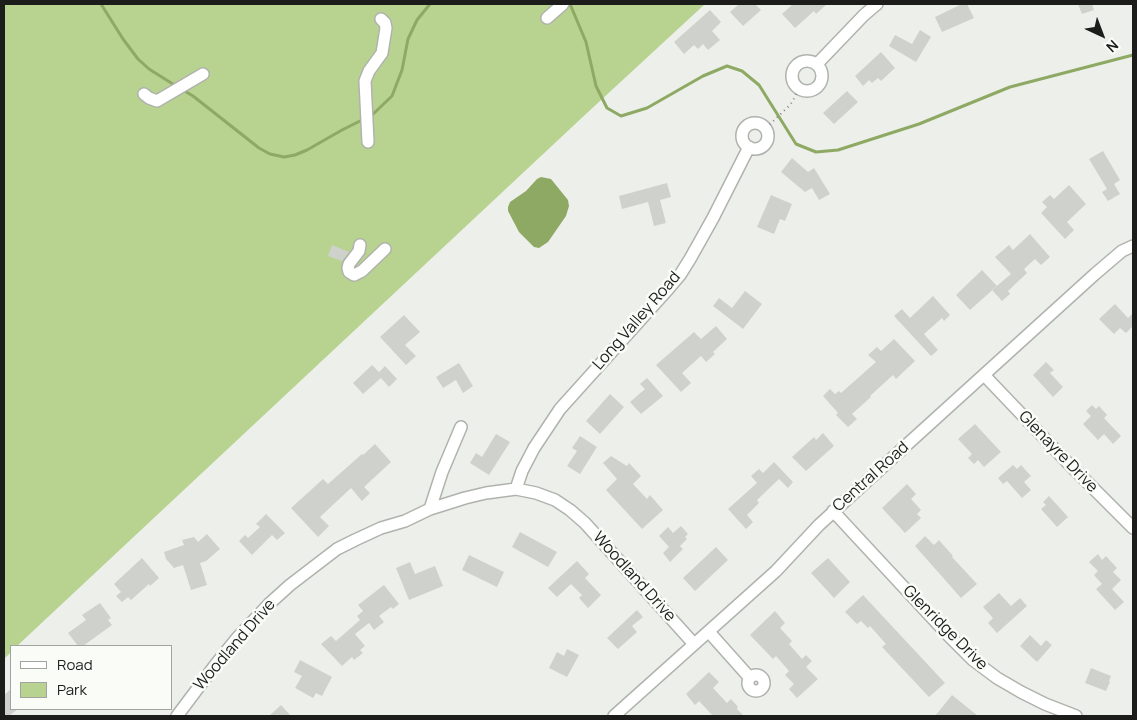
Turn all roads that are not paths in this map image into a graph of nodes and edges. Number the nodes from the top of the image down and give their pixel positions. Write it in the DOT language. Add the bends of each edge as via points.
graph roads {
  1 [pos="877,4"];
  2 [pos="562,5"];
  3 [pos="547,18"];
  4 [pos="381,19"];
  5 [pos="817,64"];
  6 [pos="203,74"];
  7 [pos="144,94"];
  8 [pos="368,138"];
  9 [pos="749,147"];
  10 [pos="360,245"];
  11 [pos="1133,246"];
  12 [pos="384,249"];
  13 [pos="984,375"];
  14 [pos="461,427"];
  15 [pos="516,488"];
  16 [pos="430,509"];
  17 [pos="834,511"];
  18 [pos="1133,528"];
  19 [pos="709,632"];
  20 [pos="694,644"];
  21 [pos="750,678"];
  22 [pos="176,716"];
  23 [pos="614,716"];
  24 [pos="1076,716"];
  1 -- 5 [label="street"];
  2 -- 3 [label="street"];
  4 -- 8 [label="street" via="386,23 382,53 365,81"];
  5 -- 5 [label="street" via="807,61 794,68 792,77 798,88 812,90 820,83 822,73"];
  6 -- 7 [label="street" via="157,101"];
  9 -- 9 [label="street" via="743,141 744,128 755,122 769,125 765,144 757,149"];
  9 -- 15 [label="street, Long Valley Road" via="680,275 560,409 526,463"];
  10 -- 12 [label="street" via="348,264 349,272 354,275"];
  11 -- 13 [label="street, Central Road" via="1122,251"];
  13 -- 17 [label="street, Central Road"];
  13 -- 18 [label="street, Glenayre Drive"];
  14 -- 16 [label="street"];
  15 -- 16 [label="street, Woodland Drive"];
  15 -- 20 [label="street, Woodland Drive" via="555,500 585,523"];
  16 -- 22 [label="street, Woodland Drive" via="337,549 290,585 238,637"];
  17 -- 19 [label="street, Central Road" via="776,571"];
  17 -- 24 [label="street, Glenridge Drive" via="973,660 1021,692"];
  19 -- 20 [label="street, Central Road"];
  19 -- 21 [label="street"];
  20 -- 23 [label="street, Central Road"];
}
